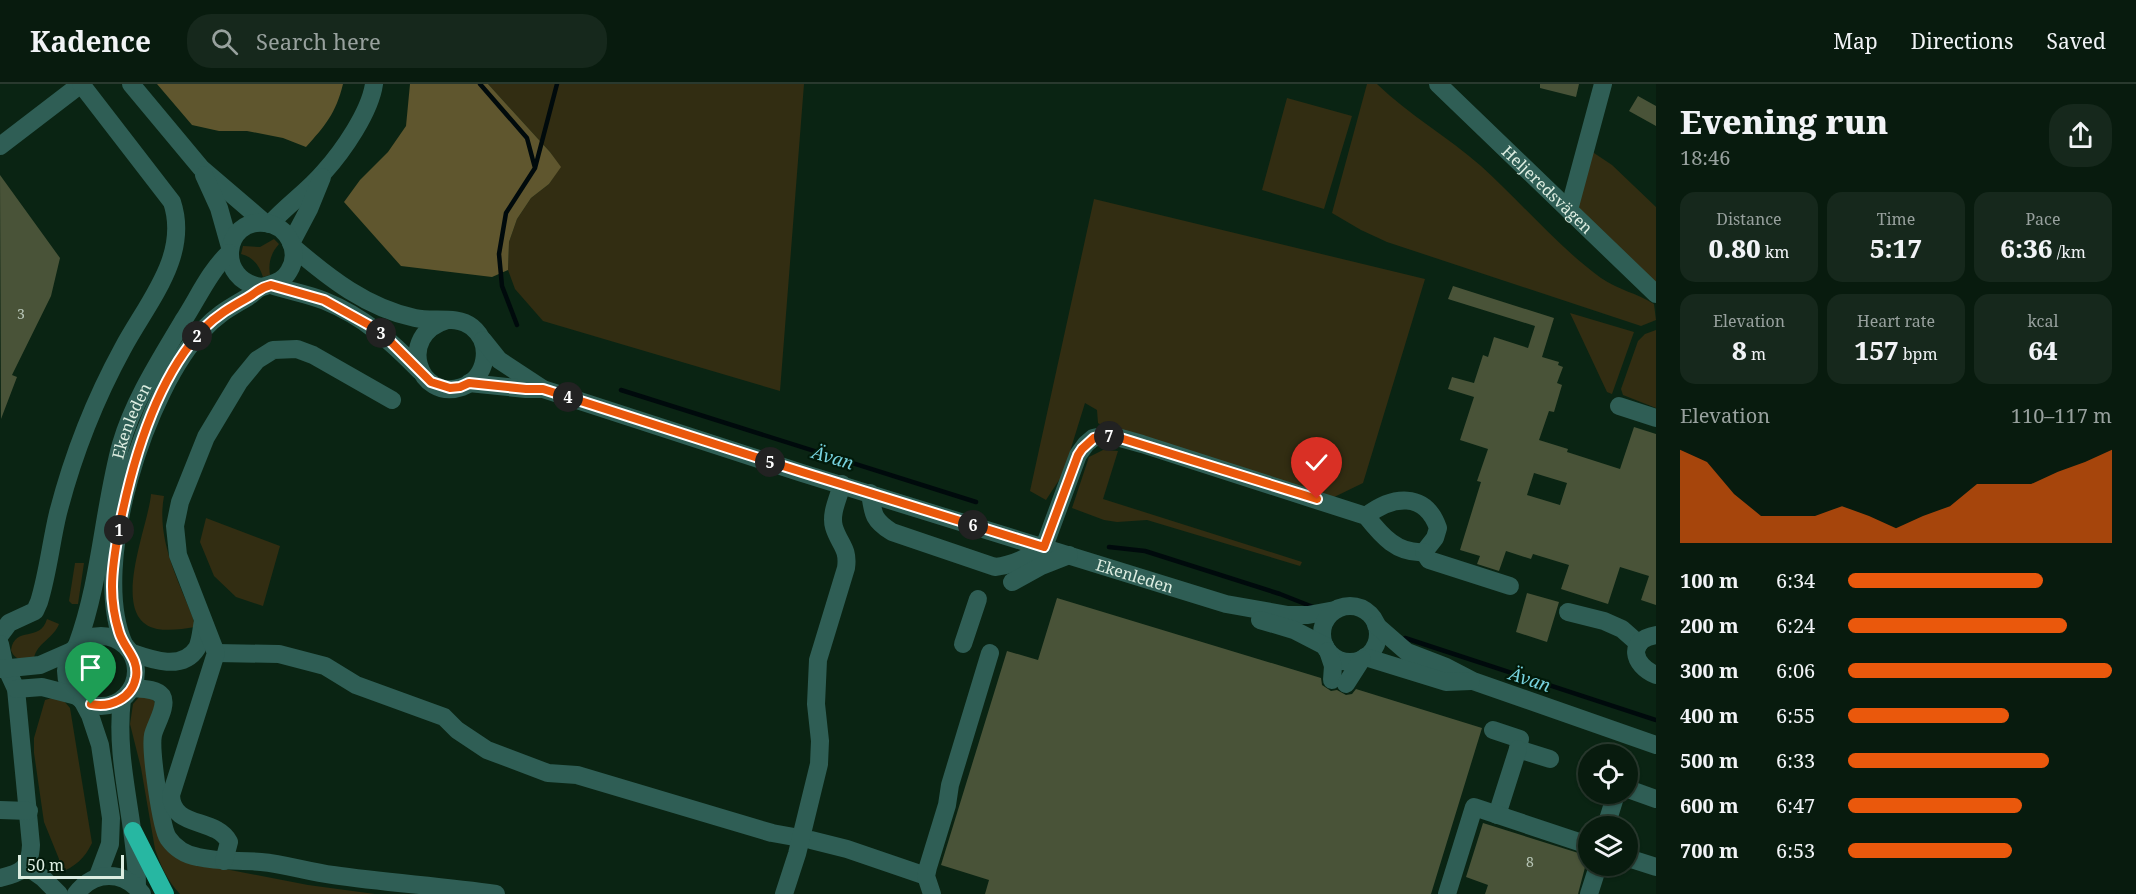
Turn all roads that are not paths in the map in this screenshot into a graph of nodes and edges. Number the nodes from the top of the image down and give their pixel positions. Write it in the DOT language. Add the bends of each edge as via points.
graph roads {
  1 [pos="81,84"];
  2 [pos="131,84"];
  3 [pos="375,84"];
  4 [pos="1438,84"];
  5 [pos="1603,84"];
  6 [pos="0,146"];
  7 [pos="201,168"];
  8 [pos="324,173"];
  9 [pos="1569,210"];
  10 [pos="267,223"];
  11 [pos="292,245"];
  12 [pos="230,250"];
  13 [pos="266,286"];
  14 [pos="1656,294"];
  15 [pos="447,320"];
  16 [pos="483,340"];
  17 [pos="424,375"];
  18 [pos="469,383"];
  19 [pos="543,389"];
  20 [pos="392,400"];
  21 [pos="1618,406"];
  22 [pos="1656,418"];
  23 [pos="842,483"];
  24 [pos="870,493"];
  25 [pos="1366,516"];
  26 [pos="1044,547"];
  27 [pos="1424,552"];
  28 [pos="1070,555"];
  29 [pos="1012,582"];
  30 [pos="1510,586"];
  31 [pos="978,598"];
  32 [pos="1226,604"];
  33 [pos="1335,610"];
  34 [pos="1568,612"];
  35 [pos="203,619"];
  36 [pos="1376,625"];
  37 [pos="0,635"];
  38 [pos="1656,635"];
  39 [pos="0,644"];
  40 [pos="963,644"];
  41 [pos="1639,644"];
  42 [pos="75,648"];
  43 [pos="128,649"];
  44 [pos="1327,649"];
  45 [pos="0,652"];
  46 [pos="990,653"];
  47 [pos="216,654"];
  48 [pos="1363,658"];
  49 [pos="175,663"];
  50 [pos="4,669"];
  51 [pos="1656,675"];
  52 [pos="208,677"];
  53 [pos="1473,681"];
  54 [pos="127,694"];
  55 [pos="80,698"];
  56 [pos="11,701"];
  57 [pos="1493,730"];
  58 [pos="1656,745"];
  59 [pos="1518,749"];
  60 [pos="1550,759"];
  61 [pos="1638,793"];
  62 [pos="1656,799"];
  63 [pos="0,810"];
  64 [pos="29,811"];
  65 [pos="1497,815"];
  66 [pos="133,831"];
  67 [pos="801,838"];
  68 [pos="1578,842"];
  69 [pos="224,861"];
  70 [pos="1638,861"];
  71 [pos="26,866"];
  72 [pos="1656,867"];
  73 [pos="98,876"];
  74 [pos="1595,876"];
  75 [pos="0,878"];
  76 [pos="927,886"];
  77 [pos="140,891"];
  78 [pos="58,894"];
  79 [pos="76,894"];
  80 [pos="165,894"];
  81 [pos="496,894"];
  82 [pos="784,894"];
  83 [pos="1447,894"];
  84 [pos="1589,894"];
  1 -- 6 [label="street"];
  1 -- 37 [label="street" via="172,202 177,233 161,285 106,379 79,442 39,602 35,611 9,623"];
  2 -- 7 [label="street"];
  3 -- 8 [label="street" via="371,102"];
  4 -- 9 [label="street, Heljeredsvägen"];
  5 -- 9 [label="street"];
  7 -- 10 [label="street"];
  7 -- 12 [label="street" via="219,208"];
  8 -- 10 [label="street"];
  8 -- 11 [label="street"];
  9 -- 14 [label="street, Heljeredsvägen"];
  10 -- 11 [label="street" via="282,230"];
  10 -- 12 [label="street, Ekenleden" via="242,229"];
  11 -- 13 [label="street, Ekenleden" via="294,255 289,271"];
  11 -- 15 [label="street" via="353,294 414,318"];
  12 -- 13 [label="street" via="238,277 245,283"];
  12 -- 42 [label="street, Ekenleden" via="216,266 159,363 122,442 88,612"];
  13 -- 17 [label="street" via="324,300 369,325"];
  13 -- 43 [label="street, Ekenleden" via="218,314 202,330 163,390 137,452 114,558 112,588 119,632"];
  15 -- 16 [label="street" via="464,322"];
  15 -- 17 [label="street" via="422,336 417,356"];
  16 -- 18 [label="street" via="485,359 477,377"];
  16 -- 19 [label="street, Ekenleden" via="499,360"];
  17 -- 18 [label="street" via="431,382 450,388"];
  18 -- 19 [label="street, Ekenleden"];
  19 -- 23 [label="street, Ekenleden"];
  20 -- 35 [label="street" via="297,348 273,350 257,360 206,437 180,502 175,526 178,555"];
  21 -- 22 [label="street"];
  23 -- 24 [label="street, Ekenleden"];
  23 -- 67 [label="street" via="833,513 834,526 848,557 818,660 819,764"];
  24 -- 26 [label="street, Ekenleden"];
  24 -- 26 [label="street" via="873,515 892,532 995,567 1025,559"];
  25 -- 26 [label="street" via="1117,437 1102,436 1094,438 1078,455"];
  25 -- 27 [label="street" via="1396,546"];
  25 -- 27 [label="street" via="1399,500 1412,501 1429,510 1438,528"];
  26 -- 28 [label="street, Ekenleden"];
  27 -- 30 [label="street" via="1429,560"];
  28 -- 29 [label="street"];
  28 -- 32 [label="street, Ekenleden"];
  31 -- 40 [label="street"];
  32 -- 33 [label="street, Ekenleden" via="1288,615"];
  32 -- 44 [label="street, Ekenleden" via="1250,617 1294,630"];
  33 -- 36 [label="street, Ekenleden" via="1359,608"];
  33 -- 44 [label="street" via="1322,630"];
  34 -- 41 [label="street" via="1622,629"];
  35 -- 47 [label="street"];
  35 -- 49 [label="street" via="196,650"];
  36 -- 48 [label="street" via="1375,646"];
  36 -- 53 [label="street, Ekenleden" via="1407,652"];
  38 -- 41 [label="street"];
  39 -- 45 [label="street"];
  41 -- 51 [label="street" via="1636,658 1644,670"];
  42 -- 43 [label="street" via="88,638 100,636 113,638"];
  42 -- 50 [label="street" via="40,665"];
  42 -- 55 [label="street" via="66,669 67,679"];
  43 -- 49 [label="street" via="147,659"];
  43 -- 54 [label="street" via="136,671"];
  44 -- 48 [label="street, Ekenleden" via="1338,659"];
  44 -- 48 [label="street" via="1339,682"];
  45 -- 50 [label="street"];
  46 -- 76 [label="street" via="950,785"];
  47 -- 52 [label="street"];
  47 -- 67 [label="street" via="279,654 325,666 356,685 444,717 487,750 548,773 577,775 772,833"];
  48 -- 53 [label="street, Ekenleden" via="1446,682"];
  49 -- 52 [label="street"];
  50 -- 56 [label="street"];
  52 -- 69 [label="street" via="171,801 183,817 223,833 229,842"];
  53 -- 58 [label="street, Ekenleden"];
  54 -- 55 [label="street" via="100,706"];
  54 -- 66 [label="street" via="120,738"];
  54 -- 69 [label="street" via="151,690 162,698 152,741 167,836 185,853"];
  55 -- 56 [label="street" via="42,687"];
  55 -- 73 [label="street" via="100,745 111,818 110,844"];
  56 -- 64 [label="street"];
  57 -- 59 [label="street" via="1520,740"];
  59 -- 60 [label="street"];
  59 -- 65 [label="street"];
  61 -- 62 [label="street"];
  63 -- 64 [label="street"];
  64 -- 71 [label="street" via="31,845"];
  65 -- 68 [label="street"];
  65 -- 83 [label="street" via="1474,807"];
  66 -- 77 [label="street"];
  66 -- 80 [label="highway"];
  67 -- 76 [label="street" via="847,849"];
  67 -- 82 [label="street"];
  69 -- 81 [label="street" via="263,862 334,875"];
  70 -- 72 [label="street"];
  71 -- 75 [label="street" via="14,875"];
  71 -- 78 [label="street"];
  73 -- 77 [label="street" via="123,878"];
  73 -- 79 [label="street"];
  74 -- 84 [label="street"];
}
